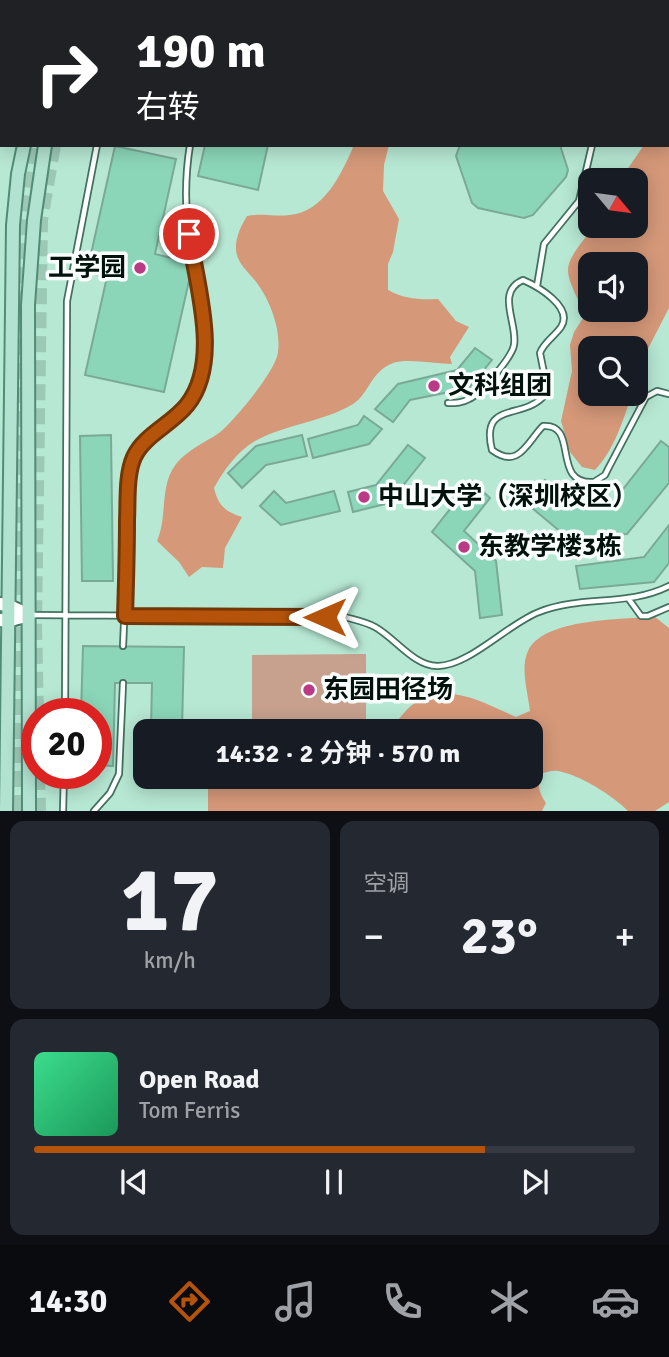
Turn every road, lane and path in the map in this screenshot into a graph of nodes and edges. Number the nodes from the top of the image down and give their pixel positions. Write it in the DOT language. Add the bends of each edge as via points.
graph roads {
  1 [pos="24,147"];
  2 [pos="45,147"];
  3 [pos="97,147"];
  4 [pos="190,147"];
  5 [pos="592,147"];
  6 [pos="537,286"];
  7 [pos="669,394"];
  8 [pos="448,403"];
  9 [pos="669,586"];
  10 [pos="628,598"];
  11 [pos="4,605"];
  12 [pos="669,607"];
  13 [pos="29,614"];
  14 [pos="66,615"];
  15 [pos="125,616"];
  16 [pos="4,620"];
  17 [pos="123,646"];
  18 [pos="123,683"];
  19 [pos="65,698"];
  20 [pos="64,789"];
  21 [pos="6,811"];
  22 [pos="29,811"];
  23 [pos="63,811"];
  24 [pos="94,811"];
  1 -- 11 [label="main road" via="13,225"];
  2 -- 13 [label="main road" via="28,305"];
  3 -- 14 [label="lane" via="67,301"];
  4 -- 15 [label="lane" via="186,212 203,316 201,376 179,415 133,458 128,487"];
  5 -- 6 [label="lane" via="579,201 544,244"];
  6 -- 7 [label="lane" via="564,315 561,327 540,353 546,390 538,403 493,421 492,450 516,455 543,426 550,426 561,435 571,473 594,482 610,467 646,397 657,391"];
  6 -- 8 [label="lane" via="523,280 511,289 514,344 507,360 473,398"];
  9 -- 10 [label="lane"];
  10 -- 12 [label="lane" via="641,616"];
  10 -- 15 [label="lane" via="572,603 538,612 456,663 434,667 375,627 345,617"];
  11 -- 13 [label="main road"];
  11 -- 16 [label="main road"];
  13 -- 14 [label="lane"];
  13 -- 16 [label="main road"];
  13 -- 22 [label="main road"];
  14 -- 15 [label="lane"];
  14 -- 19 [label="lane"];
  15 -- 17 [label="lane"];
  16 -- 21 [label="main road"];
  18 -- 24 [label="lane" via="120,774"];
  20 -- 23 [label="lane"];
}
